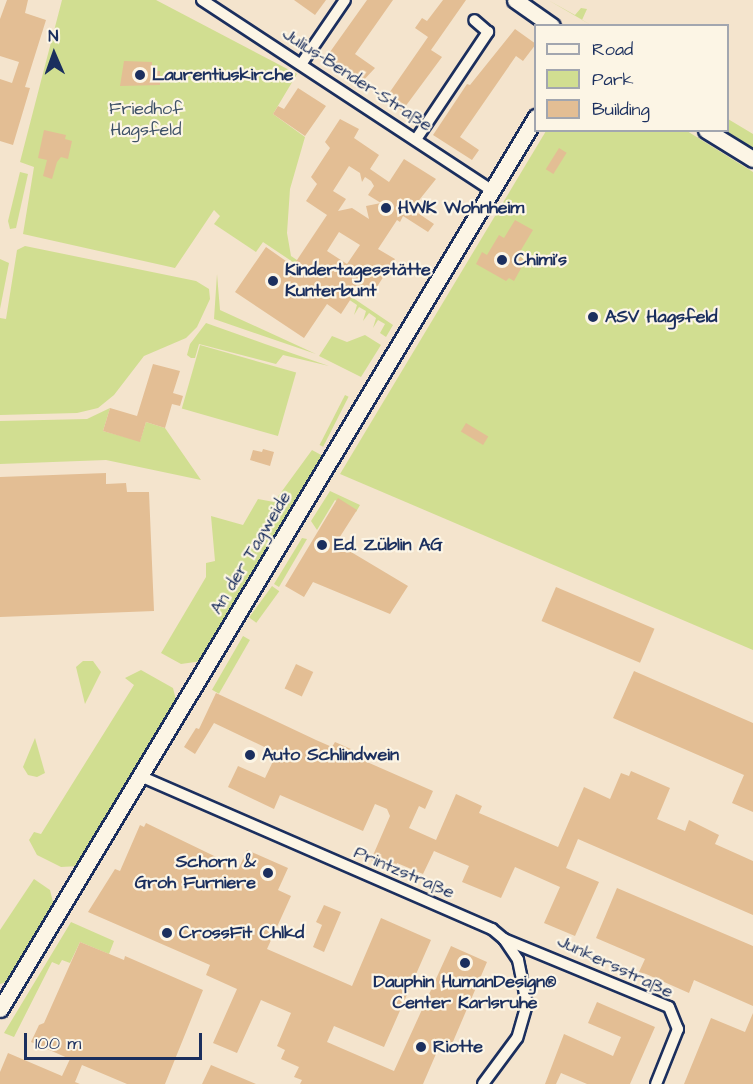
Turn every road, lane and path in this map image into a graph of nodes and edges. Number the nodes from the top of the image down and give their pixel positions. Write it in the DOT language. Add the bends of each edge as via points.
graph roads {
  1 [pos="202,0"];
  2 [pos="345,0"];
  3 [pos="515,0"];
  4 [pos="474,20"];
  5 [pos="549,24"];
  6 [pos="302,63"];
  7 [pos="534,120"];
  8 [pos="709,132"];
  9 [pos="417,138"];
  10 [pos="753,159"];
  11 [pos="491,190"];
  12 [pos="140,776"];
  13 [pos="504,939"];
  14 [pos="0,1009"];
  15 [pos="483,1084"];
  16 [pos="656,1084"];
  1 -- 6 [label="street, Julius-Bender-Straße"];
  2 -- 6 [label="street"];
  3 -- 5 [label="main road"];
  4 -- 9 [label="street" via="488,32"];
  6 -- 9 [label="street, Julius-Bender-Straße"];
  7 -- 11 [label="main road, An der Tagweide"];
  8 -- 10 [label="main road"];
  9 -- 11 [label="street, Julius-Bender-Straße"];
  11 -- 12 [label="main road, An der Tagweide"];
  12 -- 13 [label="street, Printzstraße" via="492,929"];
  12 -- 14 [label="main road, An der Tagweide"];
  13 -- 15 [label="street, Printzstraße" via="518,960 527,1004 517,1038"];
  13 -- 16 [label="street, Junkersstraße" via="669,1007 678,1029"];
}
